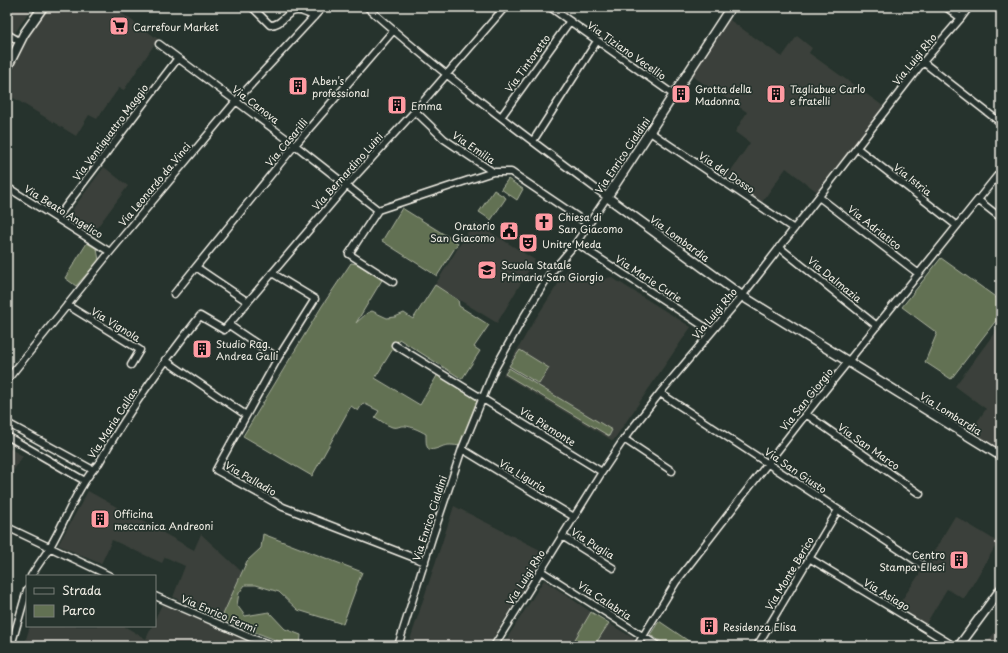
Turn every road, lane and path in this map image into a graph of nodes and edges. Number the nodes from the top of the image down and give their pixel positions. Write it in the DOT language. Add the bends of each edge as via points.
graph roads {
  1 [pos="43,7"];
  2 [pos="252,7"];
  3 [pos="323,7"];
  4 [pos="367,7"];
  5 [pos="505,7"];
  6 [pos="550,7"];
  7 [pos="731,7"];
  8 [pos="946,7"];
  9 [pos="970,7"];
  10 [pos="314,17"];
  11 [pos="961,18"];
  12 [pos="570,21"];
  13 [pos="393,31"];
  14 [pos="7,34"];
  15 [pos="597,41"];
  16 [pos="19,42"];
  17 [pos="159,44"];
  18 [pos="178,58"];
  19 [pos="923,62"];
  20 [pos="7,68"];
  21 [pos="447,74"];
  22 [pos="674,95"];
  23 [pos="236,101"];
  24 [pos="414,112"];
  25 [pos="501,117"];
  26 [pos="1001,123"];
  27 [pos="650,132"];
  28 [pos="533,141"];
  29 [pos="295,145"];
  30 [pos="857,148"];
  31 [pos="1001,171"];
  32 [pos="493,172"];
  33 [pos="347,185"];
  34 [pos="7,187"];
  35 [pos="607,197"];
  36 [pos="819,197"];
  37 [pos="978,200"];
  38 [pos="378,210"];
  39 [pos="57,218"];
  40 [pos="1001,218"];
  41 [pos="588,224"];
  42 [pos="957,226"];
  43 [pos="794,229"];
  44 [pos="576,242"];
  45 [pos="779,248"];
  46 [pos="110,252"];
  47 [pos="196,267"];
  48 [pos="272,273"];
  49 [pos="918,274"];
  50 [pos="393,282"];
  51 [pos="174,294"];
  52 [pos="742,296"];
  53 [pos="248,302"];
  54 [pos="67,305"];
  55 [pos="228,325"];
  56 [pos="877,326"];
  57 [pos="711,331"];
  58 [pos="395,345"];
  59 [pos="278,358"];
  60 [pos="165,360"];
  61 [pos="849,361"];
  62 [pos="132,365"];
  63 [pos="7,380"];
  64 [pos="660,393"];
  65 [pos="482,397"];
  66 [pos="806,414"];
  67 [pos="246,415"];
  68 [pos="7,423"];
  69 [pos="7,436"];
  70 [pos="624,439"];
  71 [pos="462,449"];
  72 [pos="1001,456"];
  73 [pos="768,463"];
  74 [pos="93,470"];
  75 [pos="672,471"];
  76 [pos="602,472"];
  77 [pos="85,481"];
  78 [pos="920,494"];
  79 [pos="838,510"];
  80 [pos="574,517"];
  81 [pos="7,527"];
  82 [pos="562,536"];
  83 [pos="50,547"];
  84 [pos="809,558"];
  85 [pos="425,562"];
  86 [pos="921,564"];
  87 [pos="613,568"];
  88 [pos="540,571"];
  89 [pos="32,575"];
  90 [pos="108,575"];
  91 [pos="1001,590"];
  92 [pos="26,594"];
  93 [pos="156,596"];
  94 [pos="642,636"];
  95 [pos="12,646"];
  96 [pos="275,646"];
  97 [pos="398,646"];
  98 [pos="494,646"];
  99 [pos="637,646"];
  100 [pos="658,646"];
  101 [pos="758,646"];
  102 [pos="954,646"];
  103 [pos="959,646"];
  1 -- 16 [label="street"];
  2 -- 10 [label="street" via="270,25 277,24 293,10 304,11"];
  3 -- 10 [label="street, Via Leonardo da Vinci"];
  4 -- 13 [label="street, Via Lombardia"];
  5 -- 21 [label="street, Via Bernardino Luini"];
  6 -- 12 [label="street, Via Tiziano Vecellio"];
  7 -- 22 [label="street, Via Enrico Cialdini"];
  8 -- 11 [label="street"];
  9 -- 11 [label="street, Via Luigi Rho"];
  10 -- 23 [label="street, Via Leonardo da Vinci"];
  11 -- 19 [label="street, Via Luigi Rho"];
  12 -- 15 [label="street, Via Tiziano Vecellio"];
  12 -- 25 [label="street, Via Tintoretto"];
  13 -- 21 [label="street, Via Lombardia"];
  13 -- 29 [label="street, Via Casarilli"];
  14 -- 16 [label="street"];
  15 -- 22 [label="street, Via Tiziano Vecellio"];
  15 -- 28 [label="street"];
  16 -- 20 [label="street"];
  17 -- 18 [label="street, Via Canova"];
  18 -- 23 [label="street, Via Canova"];
  18 -- 39 [label="street, Via Ventiquattro Maggio"];
  19 -- 26 [label="street"];
  19 -- 30 [label="street, Via Luigi Rho"];
  21 -- 24 [label="street, Via Bernardino Luini"];
  21 -- 25 [label="street, Via Lombardia"];
  22 -- 27 [label="street, Via Enrico Cialdini"];
  23 -- 29 [label="street, Via Canova"];
  23 -- 46 [label="street, Via Leonardo da Vinci"];
  24 -- 32 [label="street, Via Emilia" via="444,139"];
  24 -- 33 [label="street, Via Bernardino Luini"];
  25 -- 28 [label="street, Via Lombardia"];
  27 -- 35 [label="street, Via Enrico Cialdini"];
  27 -- 43 [label="street, Via del Dosso"];
  28 -- 35 [label="street, Via Lombardia"];
  29 -- 33 [label="street, Via Canova"];
  29 -- 47 [label="street, Via Casarilli"];
  30 -- 36 [label="street, Via Luigi Rho"];
  30 -- 42 [label="street, Via Istria"];
  31 -- 37 [label="street, Via San Giorgio"];
  32 -- 38 [label="street"];
  32 -- 41 [label="street, Via Emilia" via="511,172"];
  33 -- 38 [label="street, Via Canova"];
  33 -- 48 [label="street, Via Bernardino Luini"];
  34 -- 39 [label="street, Via Beato Angelico"];
  35 -- 41 [label="street, Via Enrico Cialdini"];
  35 -- 52 [label="street, Via Lombardia"];
  36 -- 43 [label="street, Via Luigi Rho"];
  36 -- 49 [label="street, Via Adriatico"];
  37 -- 40 [label="street"];
  37 -- 42 [label="street, Via San Giorgio"];
  38 -- 50 [label="street" via="349,254"];
  39 -- 46 [label="street, Via Beato Angelico"];
  41 -- 44 [label="street, Via Enrico Cialdini"];
  42 -- 49 [label="street, Via San Giorgio"];
  43 -- 45 [label="street, Via Luigi Rho"];
  44 -- 57 [label="street, Via Marie Curie"];
  44 -- 65 [label="street, Via Enrico Cialdini" via="549,275 499,359"];
  45 -- 52 [label="street, Via Luigi Rho"];
  45 -- 56 [label="street, Via Dalmazia"];
  46 -- 54 [label="street, Via Leonardo da Vinci"];
  47 -- 51 [label="street, Via Casarilli"];
  47 -- 53 [label="street"];
  48 -- 53 [label="street, Via Bernardino Luini"];
  48 -- 59 [label="street" via="315,299"];
  49 -- 56 [label="street, Via San Giorgio"];
  52 -- 57 [label="street, Via Luigi Rho"];
  52 -- 61 [label="street, Via Lombardia"];
  53 -- 55 [label="street, Via Bernardino Luini"];
  54 -- 62 [label="street, Via Vignola" via="140,350"];
  54 -- 63 [label="street, Via Leonardo da Vinci"];
  55 -- 59 [label="street"];
  55 -- 60 [label="street, Via Maria Callas" via="224,330 200,316"];
  56 -- 61 [label="street, Via San Giorgio"];
  57 -- 64 [label="street, Via Luigi Rho"];
  58 -- 65 [label="street"];
  59 -- 67 [label="street"];
  60 -- 67 [label="street"];
  60 -- 74 [label="street, Via Maria Callas"];
  61 -- 66 [label="street, Via San Giorgio"];
  61 -- 72 [label="street, Via Lombardia"];
  64 -- 70 [label="street, Via Luigi Rho"];
  64 -- 73 [label="street, Via San Giusto"];
  65 -- 71 [label="street, Via Enrico Cialdini"];
  65 -- 76 [label="street, Via Piemonte"];
  66 -- 73 [label="street, Via San Giorgio"];
  66 -- 78 [label="street, Via San Marco"];
  67 -- 85 [label="street, Via Palladio" via="216,470 282,507"];
  68 -- 74 [label="street"];
  69 -- 77 [label="street"];
  70 -- 75 [label="street"];
  70 -- 76 [label="street, Via Luigi Rho"];
  71 -- 80 [label="street, Via Liguria"];
  71 -- 85 [label="street, Via Enrico Cialdini"];
  73 -- 79 [label="street, Via San Giusto"];
  73 -- 94 [label="street, Via San Giorgio" via="676,582"];
  74 -- 77 [label="street, Via Maria Callas"];
  76 -- 80 [label="street, Via Luigi Rho"];
  77 -- 83 [label="street, Via Maria Callas"];
  79 -- 84 [label="street, Via Monte Berico"];
  79 -- 86 [label="street, Via San Giusto"];
  80 -- 82 [label="street, Via Luigi Rho"];
  81 -- 83 [label="street"];
  82 -- 87 [label="street, Via Puglia"];
  82 -- 88 [label="street, Via Luigi Rho"];
  83 -- 89 [label="street, Via Maria Callas"];
  83 -- 90 [label="street"];
  84 -- 101 [label="street, Via Monte Berico"];
  84 -- 102 [label="street, Via Asiago"];
  85 -- 97 [label="street, Via Enrico Cialdini"];
  88 -- 94 [label="street, Via Calabria"];
  88 -- 98 [label="street, Via Luigi Rho"];
  91 -- 103 [label="street"];
  92 -- 95 [label="street"];
  93 -- 96 [label="street, Via Enrico Fermi"];
  94 -- 99 [label="street, Via San Giorgio"];
  94 -- 100 [label="street, Via Calabria"];
}
